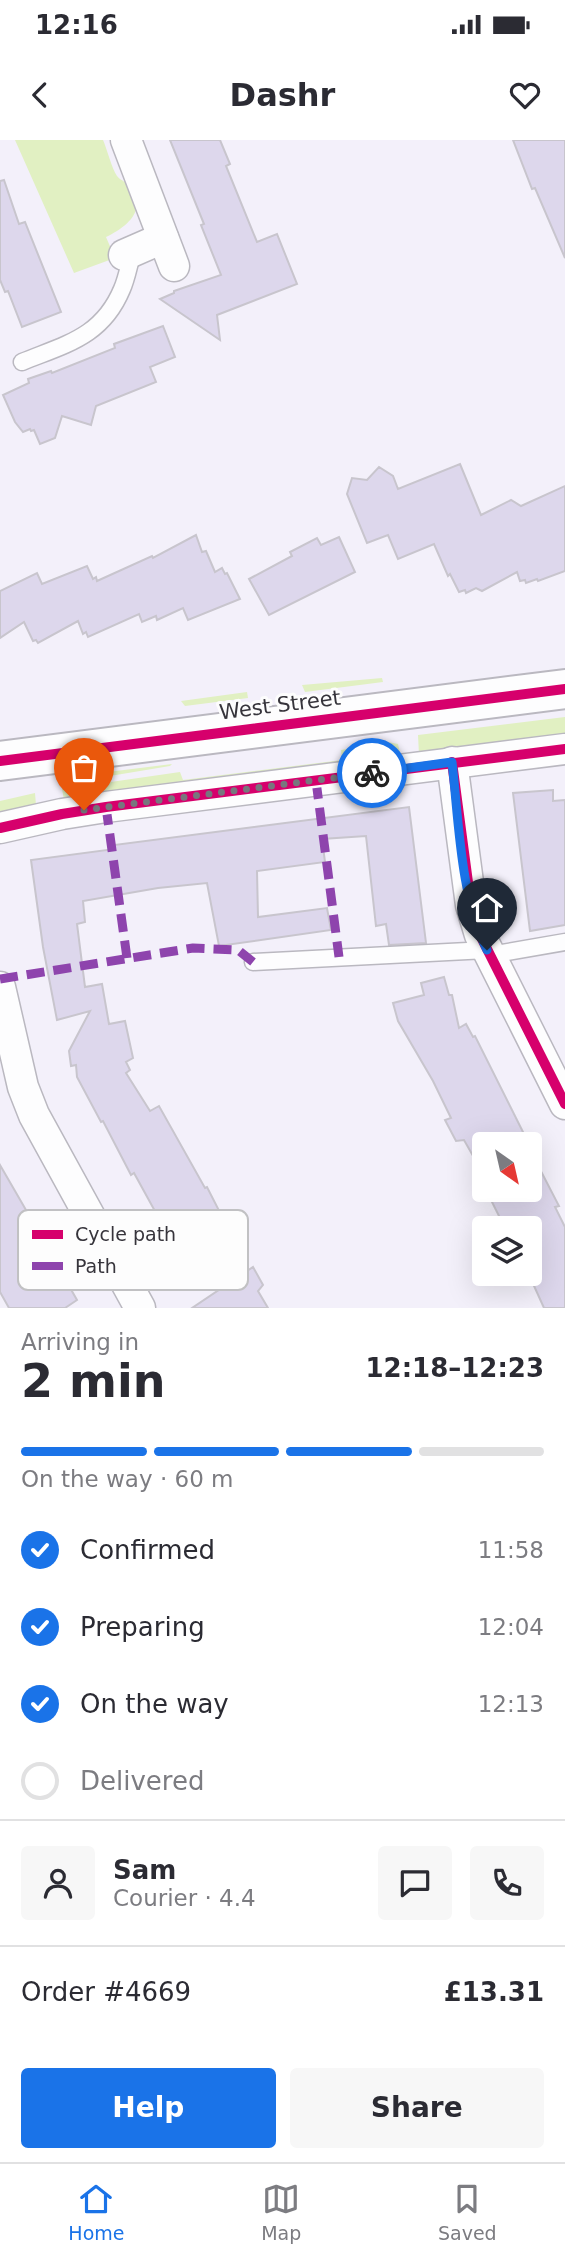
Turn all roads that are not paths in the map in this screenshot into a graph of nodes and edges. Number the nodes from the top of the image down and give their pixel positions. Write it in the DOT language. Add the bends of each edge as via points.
graph roads {
  1 [pos="126,140"];
  2 [pos="163,238"];
  3 [pos="128,254"];
  4 [pos="174,266"];
  5 [pos="22,362"];
  6 [pos="565,689"];
  7 [pos="565,749"];
  8 [pos="0,761"];
  9 [pos="452,762"];
  10 [pos="0,828"];
  11 [pos="565,942"];
  12 [pos="489,952"];
  13 [pos="253,962"];
  14 [pos="2,1005"];
  15 [pos="565,1104"];
  16 [pos="86,1210"];
  17 [pos="130,1290"];
  18 [pos="140,1308"];
  1 -- 2 [label="street"];
  2 -- 3 [label="street"];
  2 -- 4 [label="street"];
  3 -- 5 [label="lane" via="122,289 95,330"];
  6 -- 8 [label="main road, West Street"];
  7 -- 9 [label="street"];
  9 -- 10 [label="street" via="106,807"];
  9 -- 12 [label="street" via="471,905"];
  11 -- 12 [label="lane"];
  12 -- 13 [label="lane"];
  12 -- 15 [label="street"];
  14 -- 16 [label="street" via="34,1115"];
  17 -- 18 [label="street"];
}
